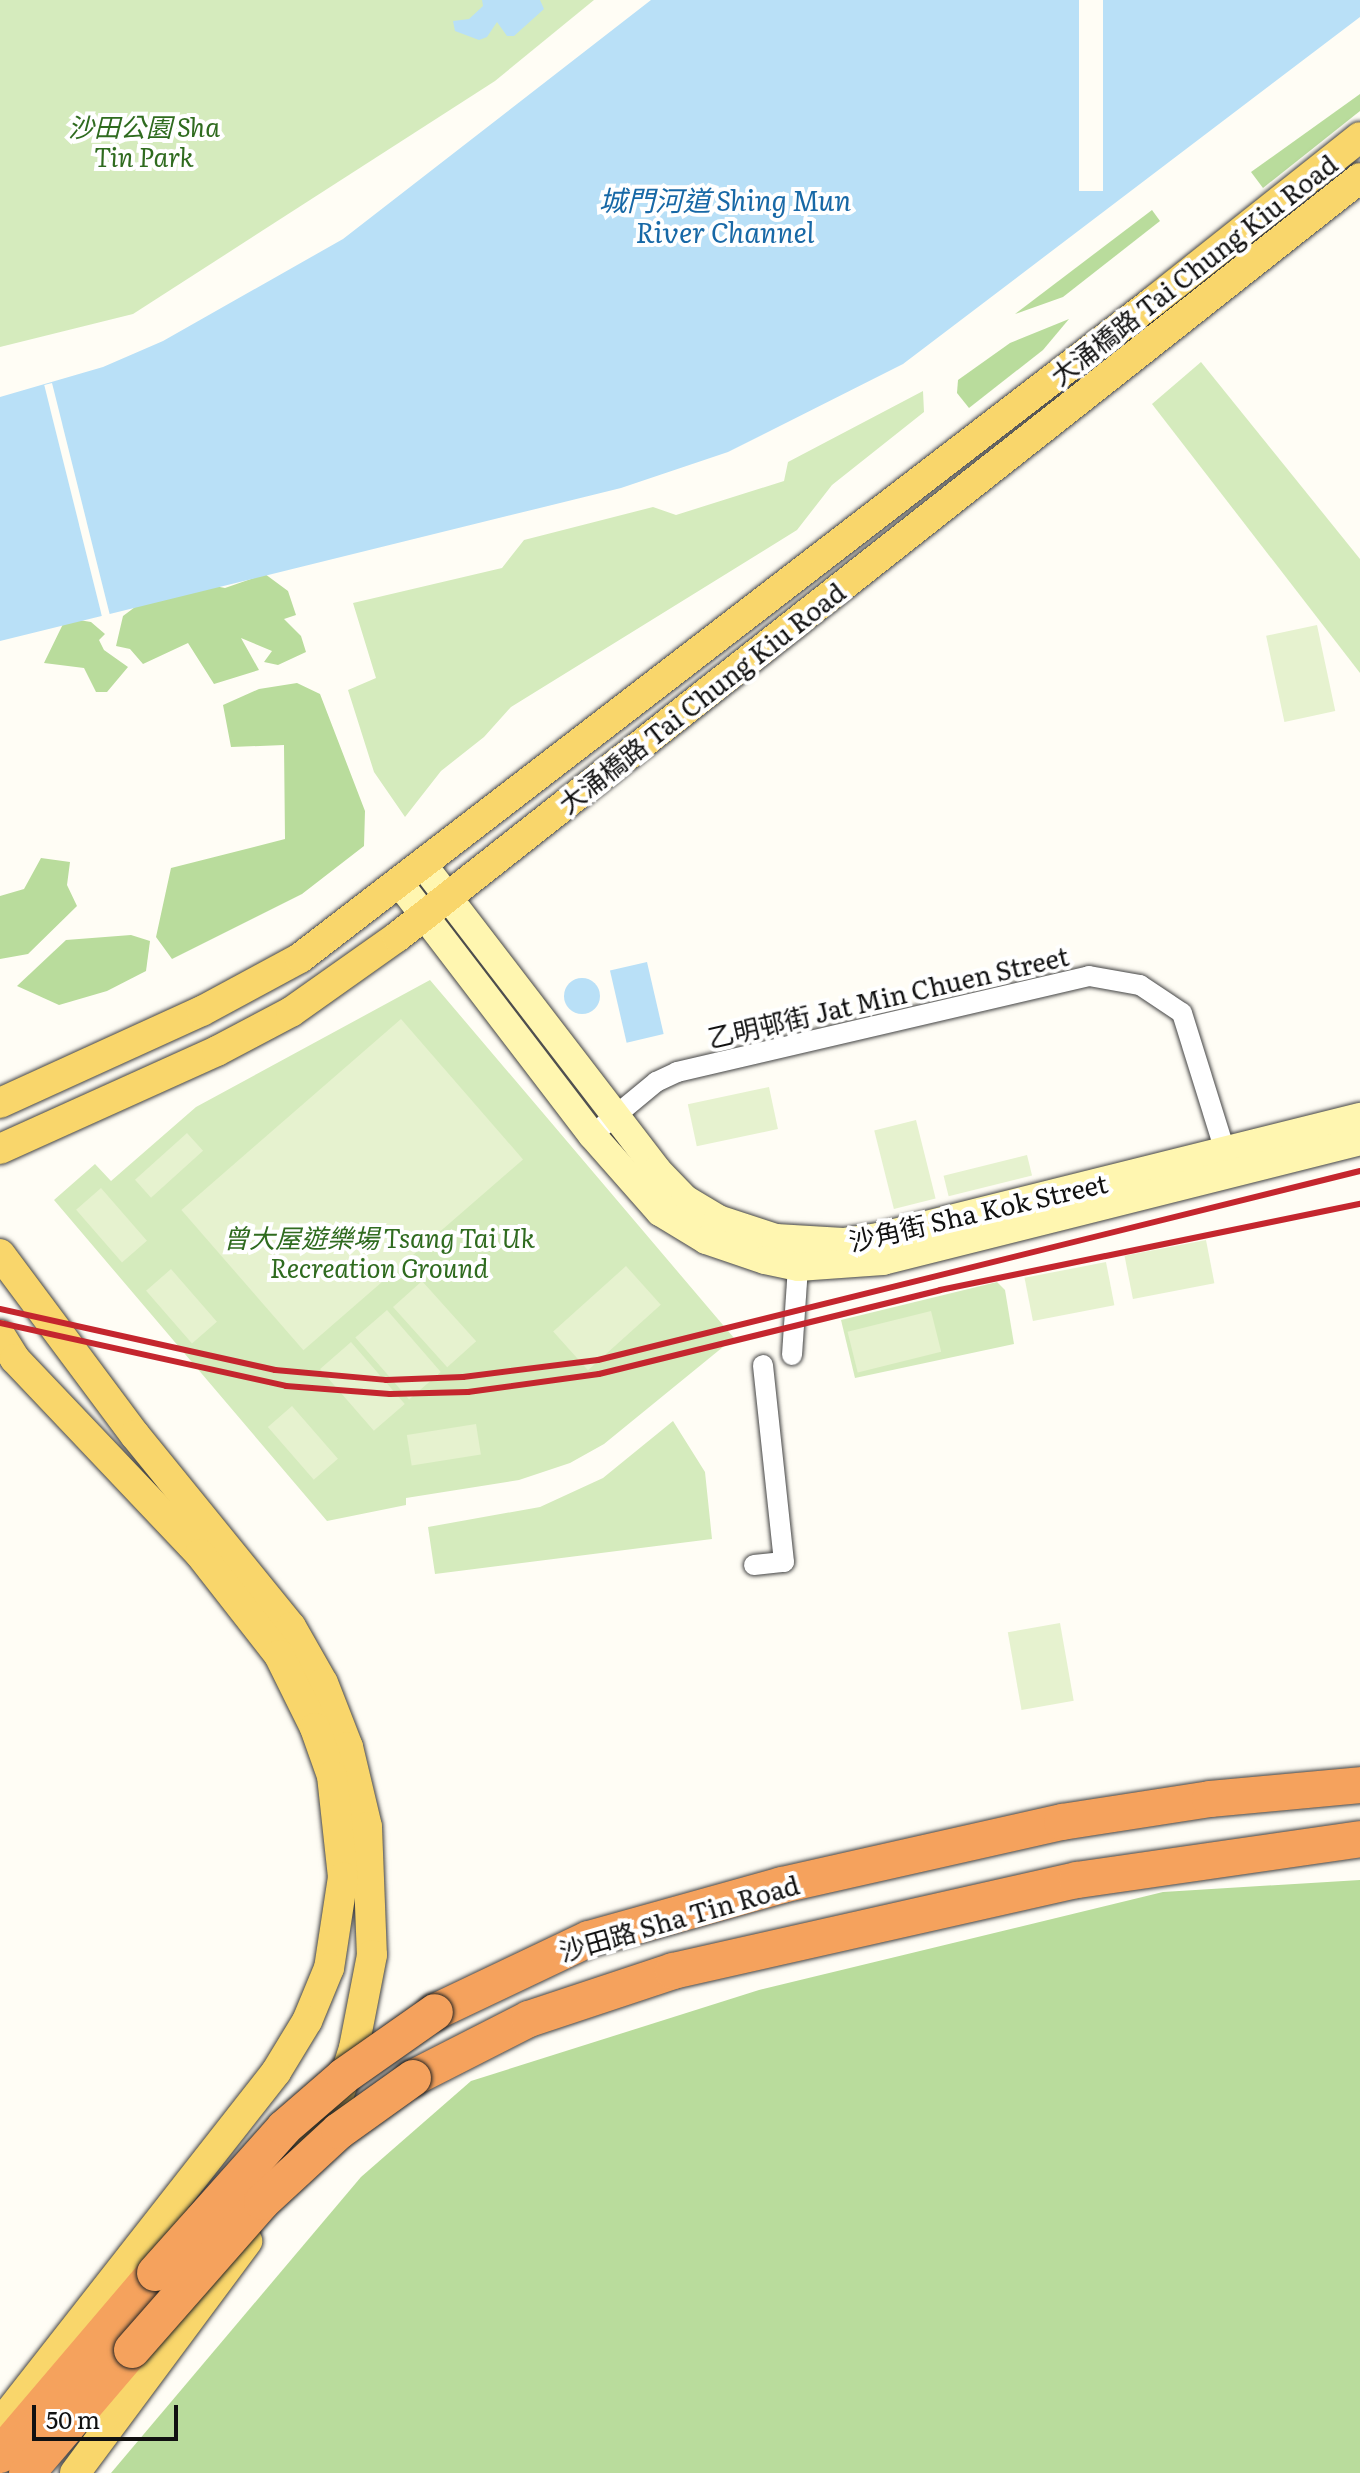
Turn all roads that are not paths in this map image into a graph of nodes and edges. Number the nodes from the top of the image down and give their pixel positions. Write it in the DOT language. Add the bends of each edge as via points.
graph roads {
  1 [pos="1360,137"];
  2 [pos="1360,178"];
  3 [pos="412,875"];
  4 [pos="437,908"];
  5 [pos="0,1103"];
  6 [pos="1360,1117"];
  7 [pos="603,1126"];
  8 [pos="1360,1141"];
  9 [pos="0,1149"];
  10 [pos="1229,1164"];
  11 [pos="0,1254"];
  12 [pos="798,1267"];
  13 [pos="0,1335"];
  14 [pos="792,1355"];
  15 [pos="763,1365"];
  16 [pos="754,1565"];
  17 [pos="1360,1785"];
  18 [pos="1360,1839"];
  19 [pos="0,2424"];
  20 [pos="0,2455"];
  21 [pos="27,2473"];
  22 [pos="75,2473"];
  1 -- 3 [label="main road, 大涌橋路 Tai Chung Kiu Road"];
  2 -- 4 [label="main road, 大涌橋路 Tai Chung Kiu Road"];
  3 -- 4 [label="main road, 沙角街 Sha Kok Street"];
  3 -- 5 [label="main road, 大涌橋路 Tai Chung Kiu Road" via="300,958 211,1006"];
  4 -- 7 [label="main road, 沙角街 Sha Kok Street"];
  4 -- 9 [label="main road, 大涌橋路 Tai Chung Kiu Road" via="291,1012"];
  6 -- 10 [label="main road, 沙角街 Sha Kok Street"];
  7 -- 10 [label="main road, 沙角街 Sha Kok Street" via="685,1199 718,1219 803,1242 878,1237"];
  7 -- 10 [label="street, 乙明邨街 Jat Min Chuen Street" via="656,1082 677,1072 1089,976 1117,978 1156,992 1182,1013"];
  7 -- 12 [label="main road, 沙角街 Sha Kok Street" via="660,1212 706,1240"];
  8 -- 10 [label="main road, 沙角街 Sha Kok Street"];
  10 -- 12 [label="main road, 沙角街 Sha Kok Street" via="883,1261"];
  11 -- 22 [label="main road" via="135,1435 272,1601 309,1657 348,1747 371,1865 372,1955 354,2048 337,2101 279,2199"];
  12 -- 14 [label="street"];
  13 -- 19 [label="main road" via="15,1359 211,1566 279,1655 332,1776 343,1877 329,1968 307,2021 276,2072"];
  15 -- 16 [label="street" via="784,1562"];
  17 -- 20 [label="highway, 沙田路 Sha Tin Road, bridge" via="1210,1799 1062,1822 782,1885 589,1939 435,2012 344,2076 284,2128"];
  18 -- 21 [label="highway, 沙田路 Sha Tin Road, bridge" via="1077,1880 749,1952 569,2004 413,2078 339,2131 262,2202"];
}
